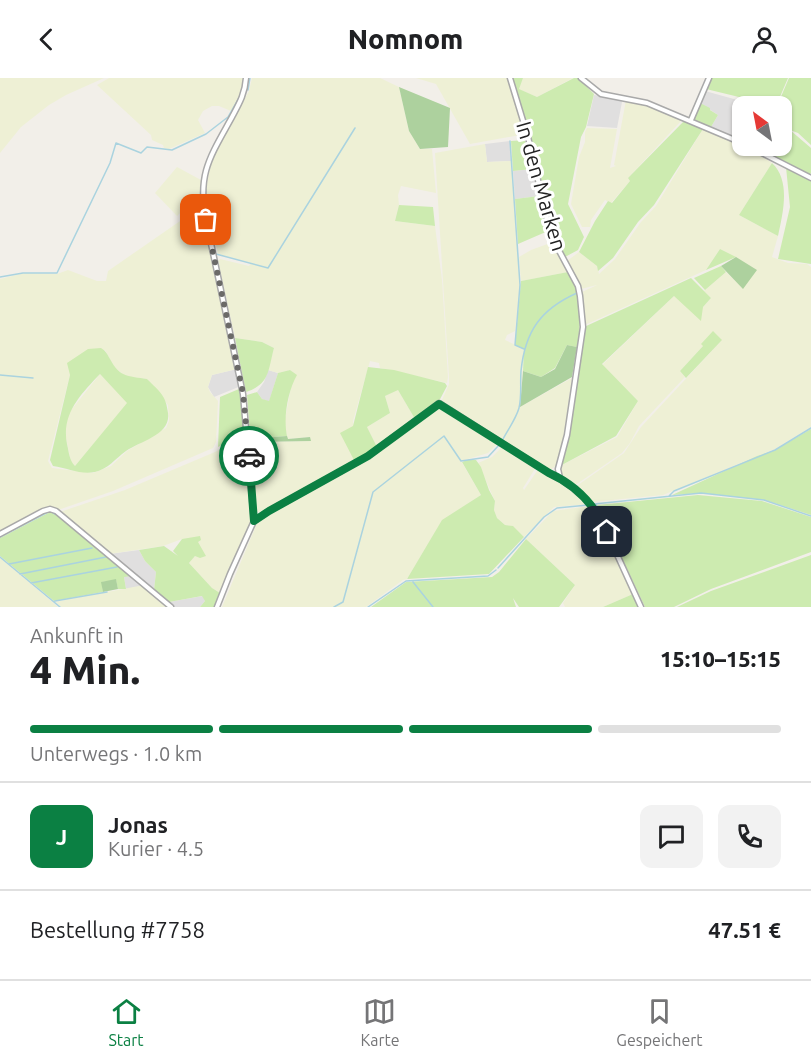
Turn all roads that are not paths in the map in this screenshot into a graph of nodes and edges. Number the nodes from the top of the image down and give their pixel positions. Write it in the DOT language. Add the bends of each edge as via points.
graph roads {
  1 [pos="246,78"];
  2 [pos="510,78"];
  3 [pos="581,78"];
  4 [pos="709,78"];
  5 [pos="691,120"];
  6 [pos="732,138"];
  7 [pos="768,156"];
  8 [pos="811,178"];
  9 [pos="558,469"];
  10 [pos="549,473"];
  11 [pos="561,478"];
  12 [pos="254,521"];
  13 [pos="0,534"];
  14 [pos="171,607"];
  15 [pos="217,607"];
  16 [pos="641,607"];
  1 -- 12 [label="street" via="245,93 206,165 202,194 243,393"];
  2 -- 9 [label="street, In den Marken" via="547,219 580,296 583,327"];
  3 -- 5 [label="street" via="601,94 647,103"];
  4 -- 5 [label="street"];
  5 -- 6 [label="street"];
  7 -- 8 [label="street"];
  9 -- 10 [label="street"];
  9 -- 11 [label="street"];
  10 -- 11 [label="street"];
  10 -- 12 [label="street" via="439,404 368,456"];
  11 -- 16 [label="street" via="598,513"];
  12 -- 15 [label="street"];
  13 -- 14 [label="street" via="43,511 56,511"];
}
